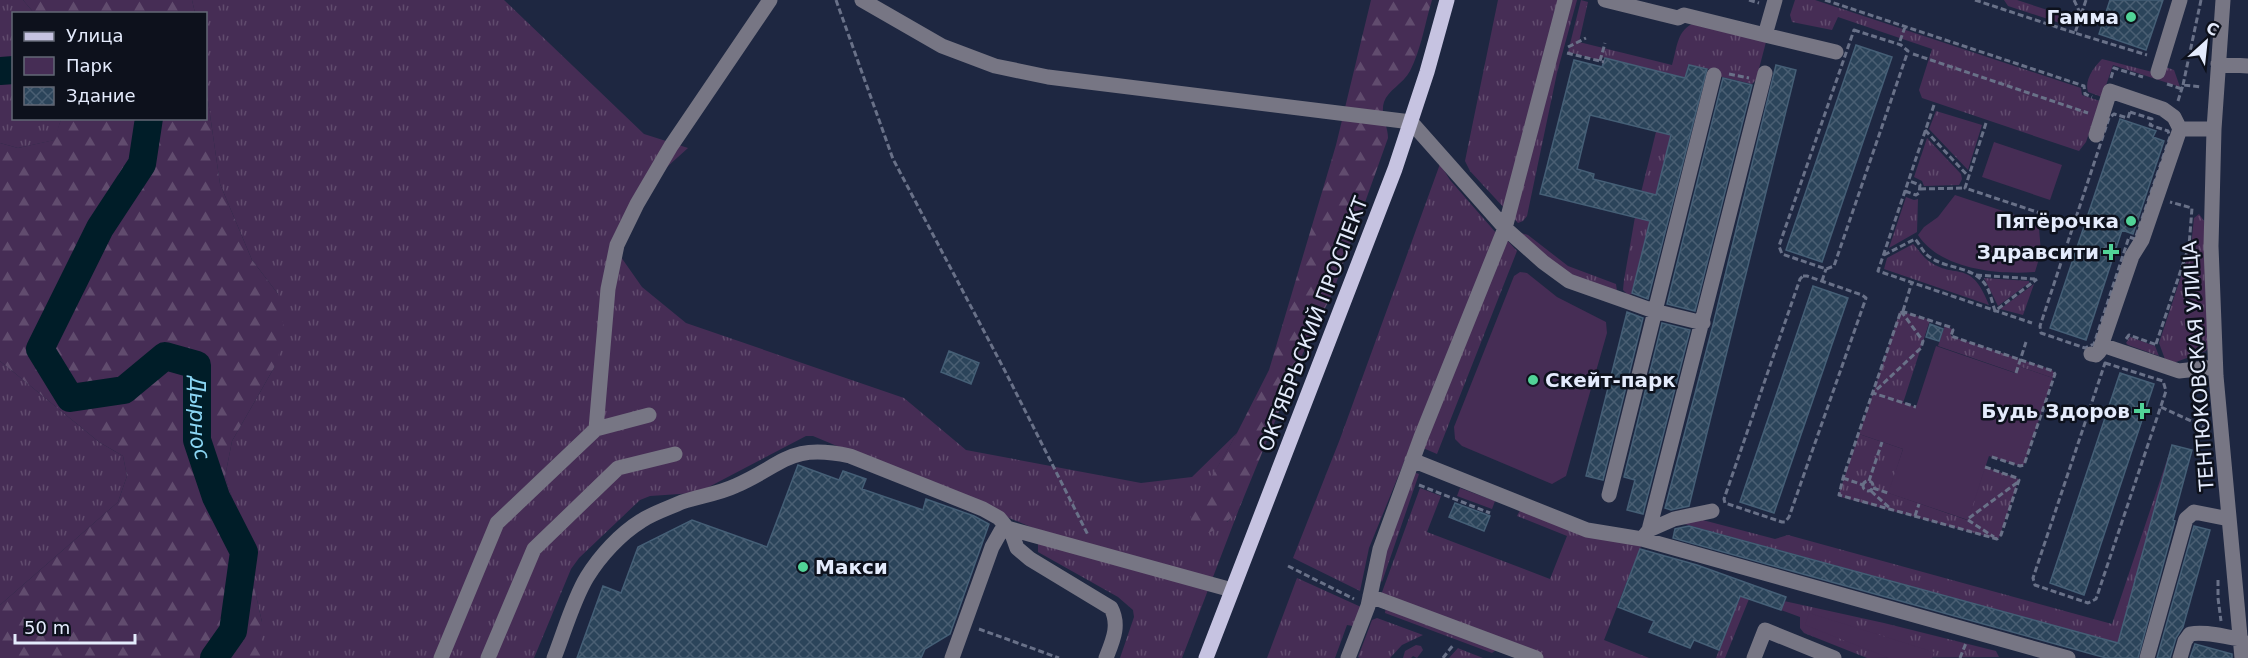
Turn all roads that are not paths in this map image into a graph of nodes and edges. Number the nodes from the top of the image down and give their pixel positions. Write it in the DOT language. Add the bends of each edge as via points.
graph roads {
  1 [pos="770,0"];
  2 [pos="862,0"];
  3 [pos="1447,0"];
  4 [pos="1565,0"];
  5 [pos="1605,0"];
  6 [pos="1775,0"];
  7 [pos="2180,0"];
  8 [pos="2223,0"];
  9 [pos="1765,35"];
  10 [pos="1836,52"];
  11 [pos="2218,64"];
  12 [pos="2248,66"];
  13 [pos="2158,72"];
  14 [pos="1714,75"];
  15 [pos="1764,77"];
  16 [pos="1411,122"];
  17 [pos="2177,123"];
  18 [pos="2214,129"];
  19 [pos="2096,135"];
  20 [pos="1505,228"];
  21 [pos="1654,311"];
  22 [pos="1703,324"];
  23 [pos="2215,367"];
  24 [pos="649,415"];
  25 [pos="596,429"];
  26 [pos="675,454"];
  27 [pos="1412,460"];
  28 [pos="1609,495"];
  29 [pos="1712,510"];
  30 [pos="2229,519"];
  31 [pos="1007,528"];
  32 [pos="1646,534"];
  33 [pos="1232,590"];
  34 [pos="1367,600"];
  35 [pos="2241,639"];
  36 [pos="1506,653"];
  37 [pos="441,658"];
  38 [pos="488,658"];
  39 [pos="554,658"];
  40 [pos="952,658"];
  41 [pos="1106,658"];
  42 [pos="1206,658"];
  43 [pos="1348,658"];
  44 [pos="1536,658"];
  45 [pos="1754,658"];
  46 [pos="1834,658"];
  47 [pos="2068,658"];
  48 [pos="2147,658"];
  49 [pos="2180,658"];
  50 [pos="2242,658"];
  1 -- 25 [label="street" via="671,146 617,245 608,289"];
  2 -- 16 [label="street" via="942,46 995,66 1048,77"];
  3 -- 16 [label="main road, ОКТЯБРЬСКИЙ ПРОСПЕКТ"];
  4 -- 20 [label="street"];
  5 -- 9 [label="street"];
  6 -- 9 [label="street"];
  7 -- 13 [label="street"];
  8 -- 11 [label="street, ТЕНТЮКОВСКАЯ УЛИЦА"];
  9 -- 10 [label="street"];
  11 -- 12 [label="street"];
  11 -- 18 [label="street, ТЕНТЮКОВСКАЯ УЛИЦА"];
  14 -- 21 [label="street"];
  15 -- 22 [label="street"];
  16 -- 20 [label="street"];
  16 -- 33 [label="main road, ОКТЯБРЬСКИЙ ПРОСПЕКТ"];
  17 -- 18 [label="street"];
  17 -- 19 [label="street" via="2163,109 2110,91"];
  17 -- 23 [label="street" via="2142,240 2132,256 2096,350 2179,371"];
  18 -- 23 [label="street, ТЕНТЮКОВСКАЯ УЛИЦА" via="2211,246"];
  20 -- 21 [label="street" via="1569,281"];
  20 -- 27 [label="street"];
  21 -- 22 [label="street"];
  21 -- 28 [label="street"];
  22 -- 32 [label="street"];
  23 -- 30 [label="street, ТЕНТЮКОВСКАЯ УЛИЦА"];
  24 -- 25 [label="street"];
  25 -- 37 [label="street" via="497,523"];
  26 -- 38 [label="street" via="618,468 534,549"];
  27 -- 32 [label="street" via="1587,530"];
  27 -- 34 [label="street" via="1380,549"];
  29 -- 32 [label="street" via="1674,519"];
  30 -- 35 [label="street, ТЕНТЮКОВСКАЯ УЛИЦА"];
  30 -- 48 [label="street" via="2194,512 2186,519"];
  31 -- 33 [label="street"];
  31 -- 39 [label="street" via="983,509 850,456 805,451 736,486 685,501 640,521 596,564"];
  31 -- 40 [label="street" via="992,548"];
  31 -- 41 [label="street" via="1017,549 1110,608 1116,618 1116,631"];
  32 -- 47 [label="street"];
  33 -- 42 [label="main road, ОКТЯБРЬСКИЙ ПРОСПЕКТ"];
  34 -- 36 [label="street"];
  34 -- 43 [label="street"];
  35 -- 49 [label="street" via="2201,632 2190,634"];
  35 -- 50 [label="street, ТЕНТЮКОВСКАЯ УЛИЦА"];
  36 -- 44 [label="street"];
  45 -- 46 [label="street" via="1764,630"];
}
